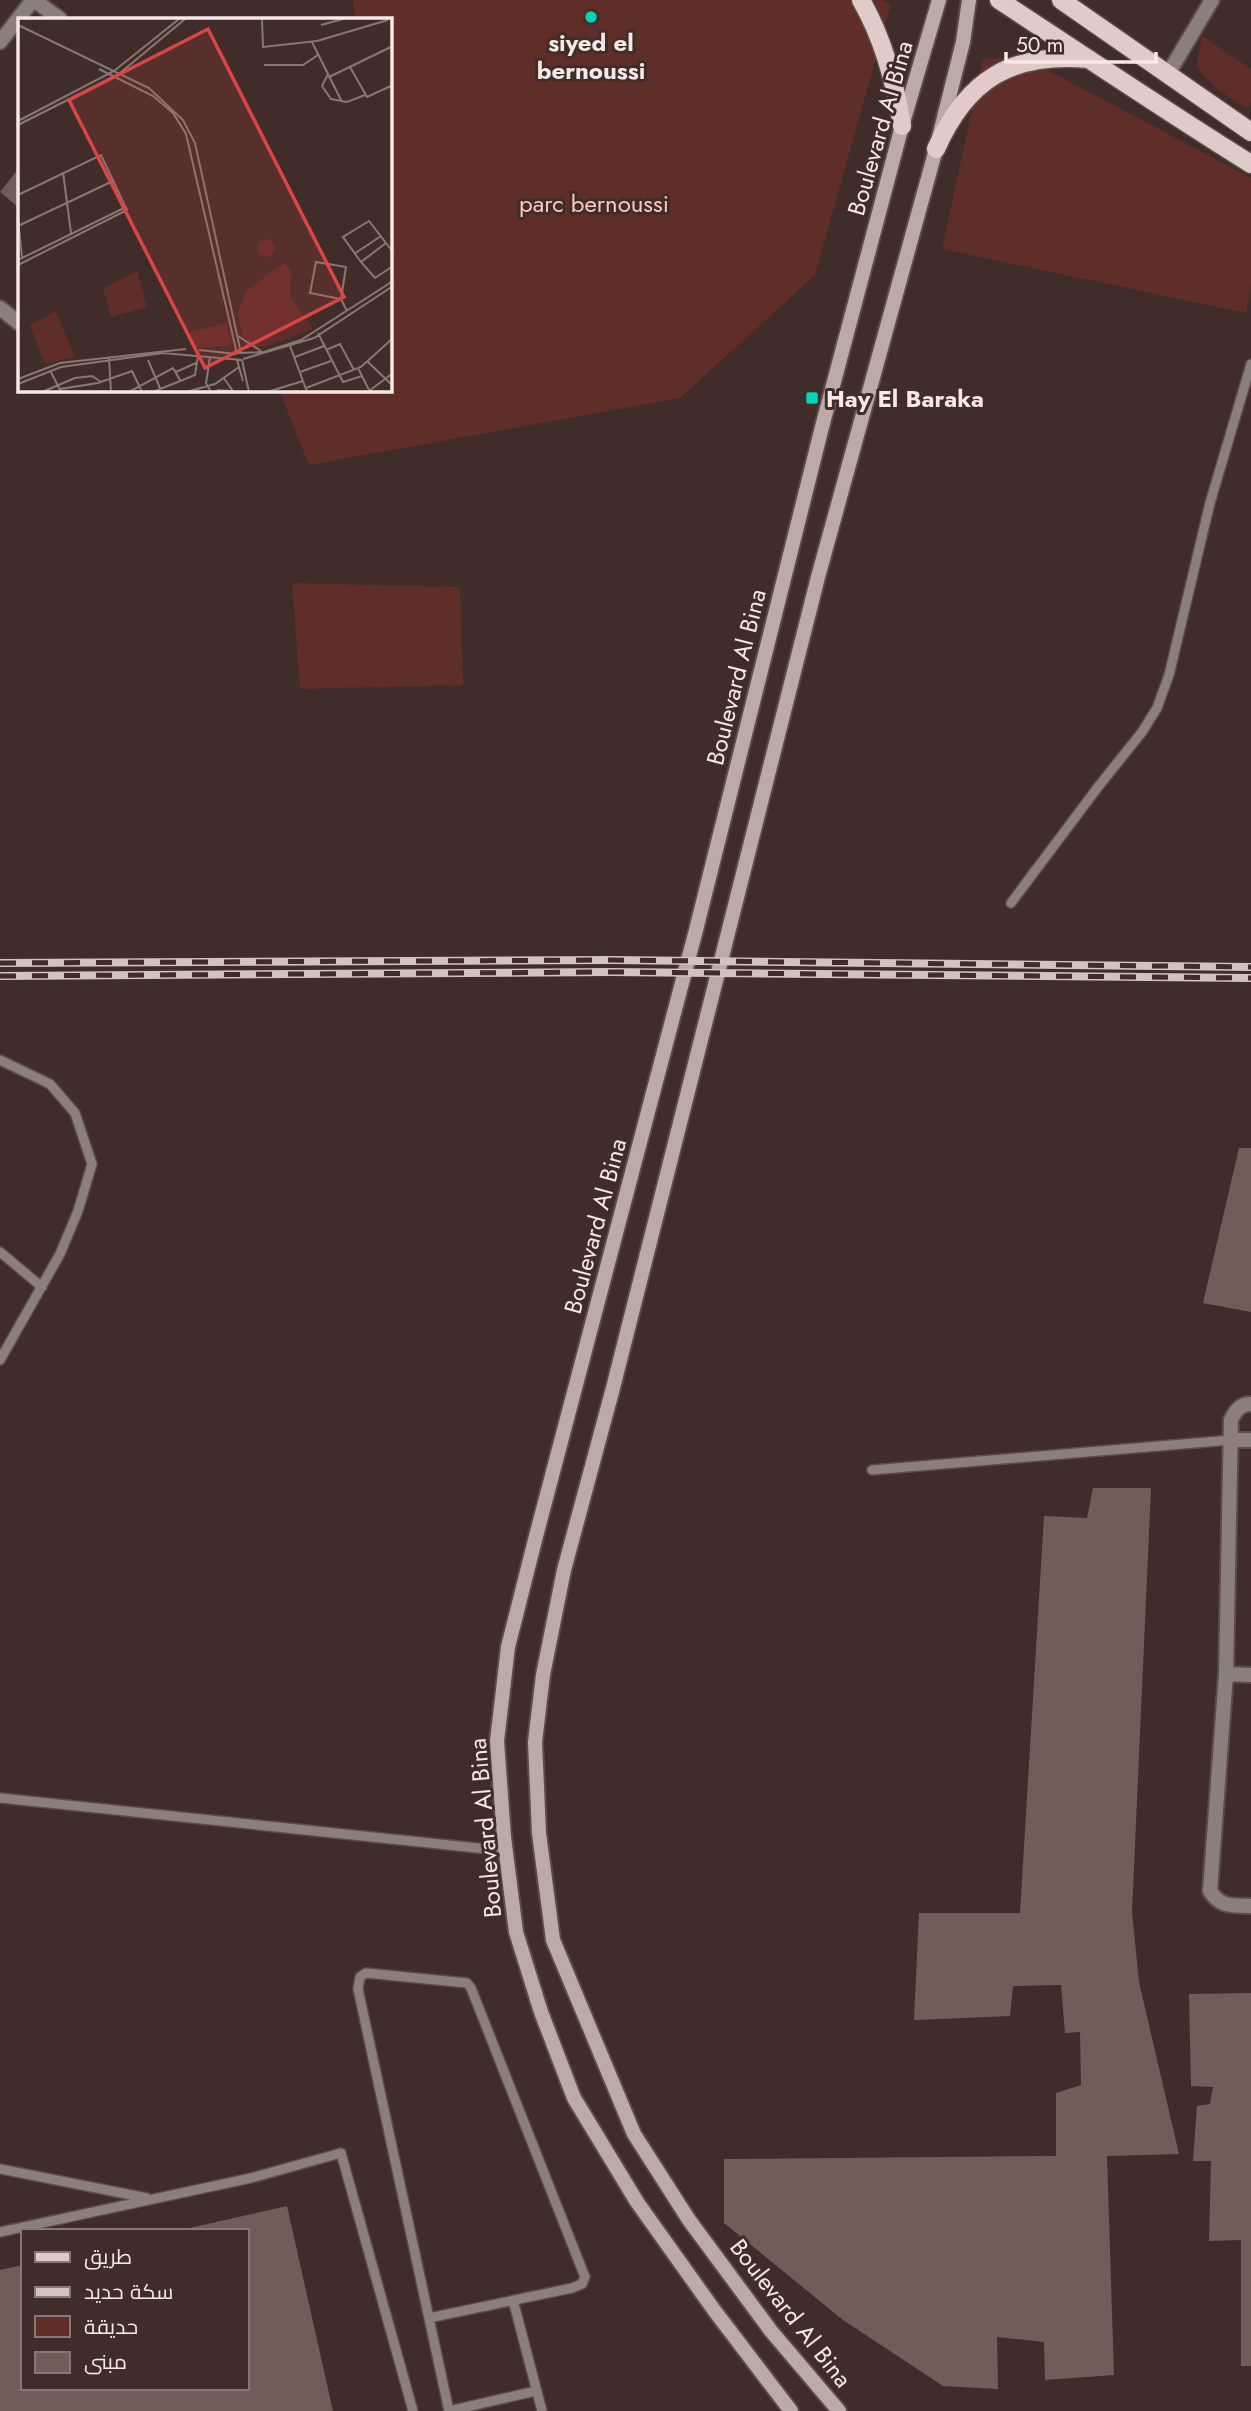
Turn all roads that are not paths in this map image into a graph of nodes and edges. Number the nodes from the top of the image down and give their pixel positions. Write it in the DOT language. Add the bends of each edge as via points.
graph roads {
  1 [pos="34,0"];
  2 [pos="861,0"];
  3 [pos="939,0"];
  4 [pos="969,0"];
  5 [pos="999,0"];
  6 [pos="1061,0"];
  7 [pos="1212,0"];
  8 [pos="19,18"];
  9 [pos="59,18"];
  10 [pos="18,20"];
  11 [pos="0,42"];
  12 [pos="1089,59"];
  13 [pos="1168,74"];
  14 [pos="902,127"];
  15 [pos="1250,127"];
  16 [pos="936,149"];
  17 [pos="1251,164"];
  18 [pos="0,308"];
  19 [pos="18,322"];
  20 [pos="1251,364"];
  21 [pos="1012,903"];
  22 [pos="0,1060"];
  23 [pos="0,1252"];
  24 [pos="41,1287"];
  25 [pos="0,1360"];
  26 [pos="1251,1404"];
  27 [pos="1231,1440"];
  28 [pos="1251,1440"];
  29 [pos="872,1470"];
  30 [pos="1226,1674"];
  31 [pos="1251,1675"];
  32 [pos="0,1798"];
  33 [pos="506,1851"];
  34 [pos="1251,1906"];
  35 [pos="0,2169"];
  36 [pos="152,2199"];
  37 [pos="0,2232"];
  38 [pos="513,2300"];
  39 [pos="429,2318"];
  40 [pos="537,2391"];
  41 [pos="413,2411"];
  42 [pos="449,2411"];
  43 [pos="542,2411"];
  44 [pos="791,2411"];
  45 [pos="839,2411"];
  1 -- 8 [label="street"];
  1 -- 9 [label="street"];
  2 -- 14 [label="main road" via="886,52"];
  3 -- 14 [label="main road, Boulevard Al Bina"];
  4 -- 16 [label="main road, Boulevard Al Bina"];
  5 -- 12 [label="main road"];
  6 -- 13 [label="main road"];
  7 -- 13 [label="street"];
  10 -- 11 [label="street"];
  12 -- 16 [label="main road" via="1034,60 1007,68 963,101"];
  12 -- 17 [label="main road"];
  13 -- 15 [label="main road"];
  14 -- 33 [label="main road, Boulevard Al Bina" via="508,1647 497,1741"];
  16 -- 45 [label="main road, Boulevard Al Bina" via="818,577 564,1570 542,1675 535,1742 538,1833 553,1940 634,2134 689,2220 771,2331"];
  18 -- 19 [label="street"];
  20 -- 21 [label="lane" via="1157,708"];
  22 -- 24 [label="lane" via="50,1084 75,1113 92,1164 78,1211"];
  23 -- 24 [label="lane"];
  24 -- 25 [label="lane"];
  26 -- 27 [label="street" via="1235,1411"];
  27 -- 28 [label="street"];
  27 -- 29 [label="lane"];
  27 -- 30 [label="street"];
  30 -- 31 [label="street"];
  30 -- 34 [label="street" via="1210,1891 1217,1901"];
  32 -- 33 [label="lane"];
  33 -- 44 [label="main road, Boulevard Al Bina" via="516,1932 574,2098 637,2202"];
  35 -- 36 [label="lane"];
  36 -- 37 [label="lane"];
  36 -- 41 [label="lane" via="341,2153"];
  38 -- 39 [label="lane"];
  38 -- 39 [label="lane" via="572,2288 585,2277 471,1988 467,1983 366,1973 360,1977 358,1989"];
  38 -- 40 [label="lane"];
  39 -- 42 [label="lane"];
  40 -- 42 [label="lane"];
  40 -- 43 [label="lane"];
}
